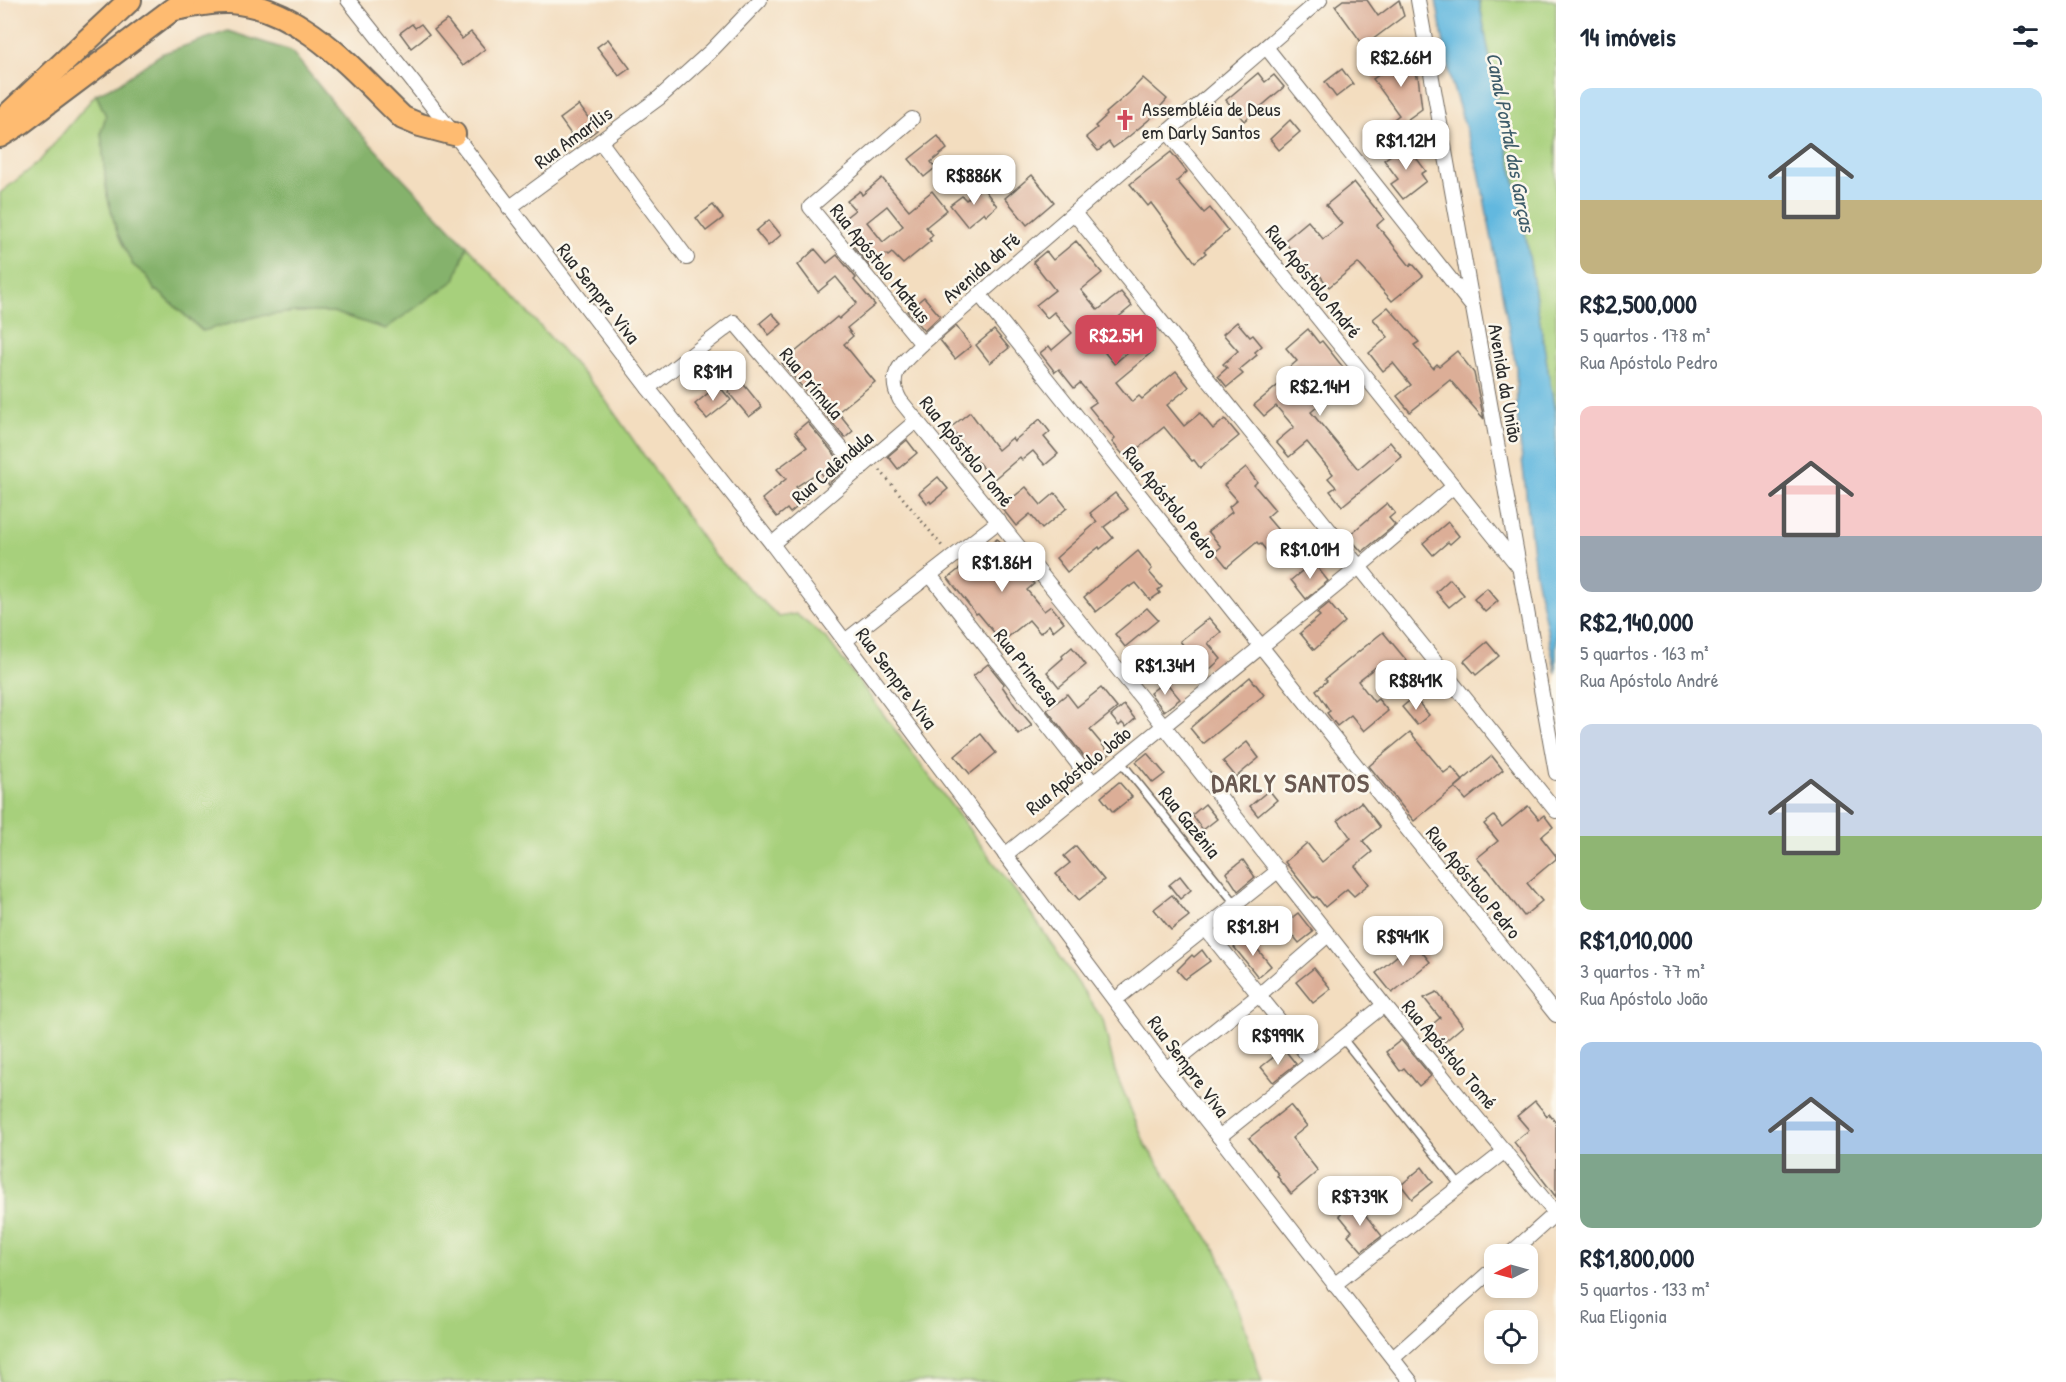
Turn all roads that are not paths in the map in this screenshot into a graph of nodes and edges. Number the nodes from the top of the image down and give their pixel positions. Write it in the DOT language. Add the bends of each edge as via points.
graph roads {
  1 [pos="130,0"];
  2 [pos="348,0"];
  3 [pos="760,0"];
  4 [pos="1320,0"];
  5 [pos="1418,0"];
  6 [pos="180,4"];
  7 [pos="1266,47"];
  8 [pos="912,119"];
  9 [pos="0,122"];
  10 [pos="1168,132"];
  11 [pos="454,134"];
  12 [pos="0,136"];
  13 [pos="600,141"];
  14 [pos="509,208"];
  15 [pos="1074,213"];
  16 [pos="687,258"];
  17 [pos="979,294"];
  18 [pos="1472,306"];
  19 [pos="922,344"];
  20 [pos="894,383"];
  21 [pos="648,388"];
  22 [pos="917,420"];
  23 [pos="860,470"];
  24 [pos="1454,486"];
  25 [pos="999,521"];
  26 [pos="772,544"];
  27 [pos="1359,567"];
  28 [pos="1519,567"];
  29 [pos="930,575"];
  30 [pos="845,641"];
  31 [pos="1261,646"];
  32 [pos="1164,726"];
  33 [pos="1120,761"];
  34 [pos="1556,773"];
  35 [pos="1093,783"];
  36 [pos="1556,811"];
  37 [pos="1005,855"];
  38 [pos="1279,870"];
  39 [pos="1235,903"];
  40 [pos="1205,927"];
  41 [pos="1328,935"];
  42 [pos="1259,995"];
  43 [pos="1115,1000"];
  44 [pos="1384,1005"];
  45 [pos="1556,1016"];
  46 [pos="1342,1039"];
  47 [pos="1312,1061"];
  48 [pos="1166,1069"];
  49 [pos="1219,1137"];
  50 [pos="1505,1150"];
  51 [pos="1461,1187"];
  52 [pos="1556,1213"];
  53 [pos="1521,1244"];
  54 [pos="1484,1277"];
  55 [pos="1334,1285"];
  56 [pos="1393,1358"];
  57 [pos="1411,1382"];
  1 -- 9 [label="main road"];
  2 -- 11 [label="street, Rua Sempre Viva"];
  3 -- 13 [label="street, Rua Amarílis" via="659,98"];
  4 -- 7 [label="street, Avenida da Fé"];
  5 -- 18 [label="street, Avenida da União"];
  6 -- 11 [label="main road" via="230,2 263,9 292,22 318,38 404,118"];
  6 -- 12 [label="main road"];
  7 -- 10 [label="street, Avenida da Fé"];
  7 -- 18 [label="street"];
  8 -- 19 [label="street, Rua Apóstolo Mateus" via="810,207"];
  10 -- 15 [label="street, Avenida da Fé"];
  10 -- 24 [label="street, Rua Apóstolo André"];
  11 -- 14 [label="street, Rua Sempre Viva"];
  13 -- 14 [label="street, Rua Amarílis"];
  13 -- 16 [label="street"];
  14 -- 21 [label="street, Rua Sempre Viva"];
  15 -- 17 [label="street, Avenida da Fé"];
  15 -- 27 [label="street"];
  17 -- 19 [label="street, Avenida da Fé"];
  17 -- 31 [label="street, Rua Apóstolo Pedro"];
  18 -- 28 [label="street, Avenida da União"];
  19 -- 20 [label="street, Avenida da Fé" via="901,365"];
  20 -- 22 [label="street, Rua Apóstolo Tomé" via="895,392"];
  21 -- 23 [label="street, Rua Prímula" via="734,322"];
  21 -- 26 [label="street, Rua Sempre Viva"];
  22 -- 23 [label="street, Rua Calêndula"];
  22 -- 25 [label="street, Rua Apóstolo Tomé"];
  23 -- 26 [label="street, Rua Calêndula"];
  24 -- 27 [label="street, Rua Apóstolo João"];
  24 -- 28 [label="street, Rua Apóstolo André"];
  25 -- 29 [label="street"];
  25 -- 32 [label="street, Rua Apóstolo Tomé"];
  26 -- 30 [label="street, Rua Sempre Viva"];
  27 -- 31 [label="street, Rua Apóstolo João"];
  27 -- 36 [label="street"];
  28 -- 34 [label="street, Avenida da União"];
  29 -- 30 [label="street"];
  29 -- 35 [label="street, Rua Princesa"];
  30 -- 37 [label="street, Rua Sempre Viva"];
  31 -- 32 [label="street, Rua Apóstolo João"];
  31 -- 45 [label="street, Rua Apóstolo Pedro"];
  32 -- 33 [label="street, Rua Apóstolo João"];
  32 -- 38 [label="street, Rua Apóstolo Tomé"];
  33 -- 35 [label="street, Rua Apóstolo João"];
  33 -- 39 [label="lane, Rua Gazênia"];
  35 -- 37 [label="street, Rua Apóstolo João"];
  37 -- 43 [label="street, Rua Sempre Viva"];
  38 -- 39 [label="street"];
  38 -- 41 [label="street, Rua Apóstolo Tomé"];
  39 -- 40 [label="street"];
  40 -- 42 [label="street"];
  40 -- 43 [label="street"];
  41 -- 42 [label="street"];
  41 -- 44 [label="street, Rua Apóstolo Tomé"];
  42 -- 47 [label="street"];
  42 -- 48 [label="street"];
  43 -- 48 [label="street, Rua Sempre Viva"];
  44 -- 46 [label="street"];
  44 -- 50 [label="street, Rua Apóstolo Tomé"];
  46 -- 47 [label="street"];
  46 -- 51 [label="lane"];
  47 -- 49 [label="street"];
  48 -- 49 [label="street, Rua Sempre Viva"];
  49 -- 55 [label="street, Rua Sempre Viva"];
  50 -- 51 [label="street"];
  50 -- 52 [label="street, Rua Apóstolo Tomé"];
  51 -- 55 [label="street"];
  52 -- 53 [label="street"];
  54 -- 56 [label="street"];
  55 -- 56 [label="street, Rua Sempre Viva"];
  56 -- 57 [label="street, Rua Sempre Viva"];
}
